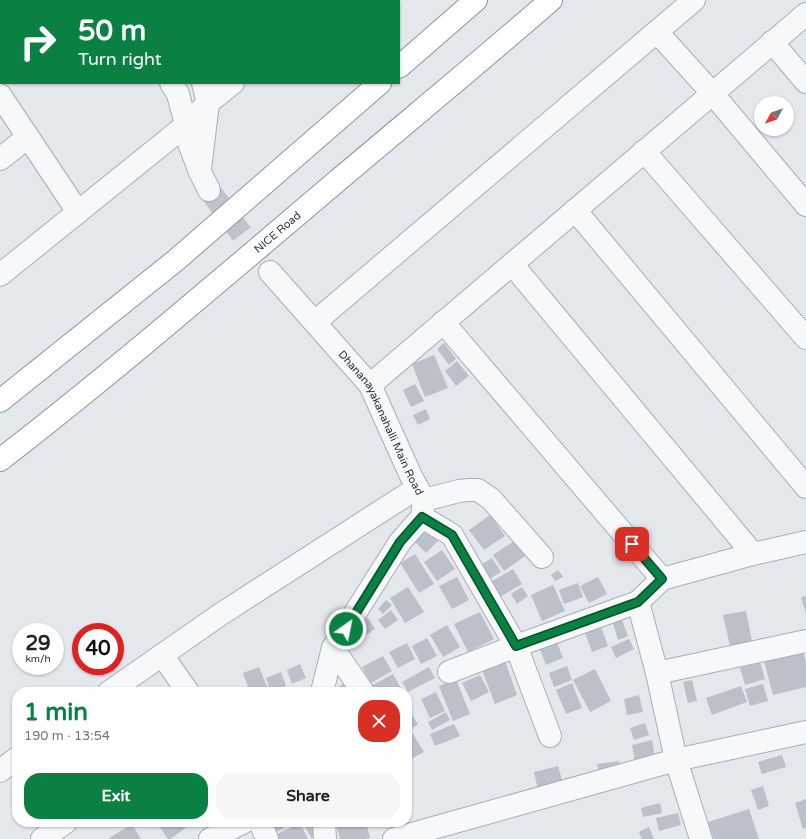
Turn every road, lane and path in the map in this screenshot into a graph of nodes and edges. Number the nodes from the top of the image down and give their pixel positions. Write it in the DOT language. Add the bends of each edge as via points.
graph roads {
  1 [pos="476,0"];
  2 [pos="551,0"];
  3 [pos="694,0"];
  4 [pos="806,14"];
  5 [pos="658,32"];
  6 [pos="772,42"];
  7 [pos="400,66"];
  8 [pos="806,82"];
  9 [pos="172,84"];
  10 [pos="230,84"];
  11 [pos="379,84"];
  12 [pos="206,93"];
  13 [pos="712,93"];
  14 [pos="0,95"];
  15 [pos="186,124"];
  16 [pos="28,137"];
  17 [pos="644,151"];
  18 [pos="0,159"];
  19 [pos="806,205"];
  20 [pos="575,210"];
  21 [pos="78,212"];
  22 [pos="512,264"];
  23 [pos="270,272"];
  24 [pos="0,275"];
  25 [pos="315,322"];
  26 [pos="443,322"];
  27 [pos="806,338"];
  28 [pos="370,385"];
  29 [pos="0,401"];
  30 [pos="0,460"];
  31 [pos="806,487"];
  32 [pos="421,502"];
  33 [pos="806,542"];
  34 [pos="753,554"];
  35 [pos="542,557"];
  36 [pos="662,579"];
  37 [pos="638,602"];
  38 [pos="806,641"];
  39 [pos="516,646"];
  40 [pos="333,648"];
  41 [pos="162,655"];
  42 [pos="449,672"];
  43 [pos="657,673"];
  44 [pos="116,687"];
  45 [pos="184,687"];
  46 [pos="323,687"];
  47 [pos="360,687"];
  48 [pos="806,732"];
  49 [pos="550,736"];
  50 [pos="676,760"];
  51 [pos="12,762"];
  52 [pos="0,771"];
  53 [pos="59,827"];
  54 [pos="234,827"];
  55 [pos="262,827"];
  56 [pos="324,827"];
  57 [pos="42,839"];
  58 [pos="210,839"];
  59 [pos="267,839"];
  60 [pos="325,839"];
  61 [pos="394,839"];
  62 [pos="701,839"];
  1 -- 7 [label="highway"];
  2 -- 30 [label="highway, NICE Road" via="203,296"];
  3 -- 5 [label="street"];
  4 -- 6 [label="street"];
  5 -- 13 [label="street"];
  5 -- 25 [label="street"];
  6 -- 8 [label="street"];
  6 -- 13 [label="street"];
  9 -- 15 [label="street" via="178,94"];
  10 -- 12 [label="street"];
  11 -- 29 [label="highway" via="175,261"];
  12 -- 15 [label="street"];
  12 -- 15 [label="street" via="204,181 189,143"];
  13 -- 17 [label="street"];
  13 -- 19 [label="street"];
  14 -- 16 [label="street"];
  15 -- 21 [label="street"];
  16 -- 18 [label="street"];
  16 -- 21 [label="street"];
  17 -- 20 [label="street"];
  17 -- 27 [label="street"];
  20 -- 22 [label="street"];
  20 -- 31 [label="street"];
  21 -- 24 [label="street"];
  22 -- 26 [label="street"];
  22 -- 34 [label="street"];
  23 -- 25 [label="street, Dhananayakanahalli Main Road"];
  25 -- 28 [label="street, Dhananayakanahalli Main Road"];
  26 -- 28 [label="street"];
  26 -- 36 [label="street"];
  28 -- 32 [label="street, Dhananayakanahalli Main Road"];
  32 -- 35 [label="street" via="459,490 478,490 491,499"];
  32 -- 39 [label="street" via="452,535"];
  32 -- 40 [label="street" via="400,542"];
  32 -- 41 [label="street" via="221,614"];
  33 -- 34 [label="street"];
  34 -- 36 [label="street"];
  36 -- 37 [label="street"];
  37 -- 39 [label="street"];
  37 -- 43 [label="street"];
  38 -- 43 [label="street"];
  39 -- 42 [label="street"];
  39 -- 49 [label="street"];
  40 -- 46 [label="street"];
  40 -- 47 [label="street"];
  41 -- 44 [label="street"];
  41 -- 45 [label="street"];
  43 -- 50 [label="street"];
  48 -- 50 [label="street"];
  50 -- 61 [label="street"];
  50 -- 62 [label="street"];
  51 -- 52 [label="street"];
  53 -- 57 [label="street"];
  54 -- 58 [label="street"];
  55 -- 59 [label="street"];
  56 -- 60 [label="street"];
}
